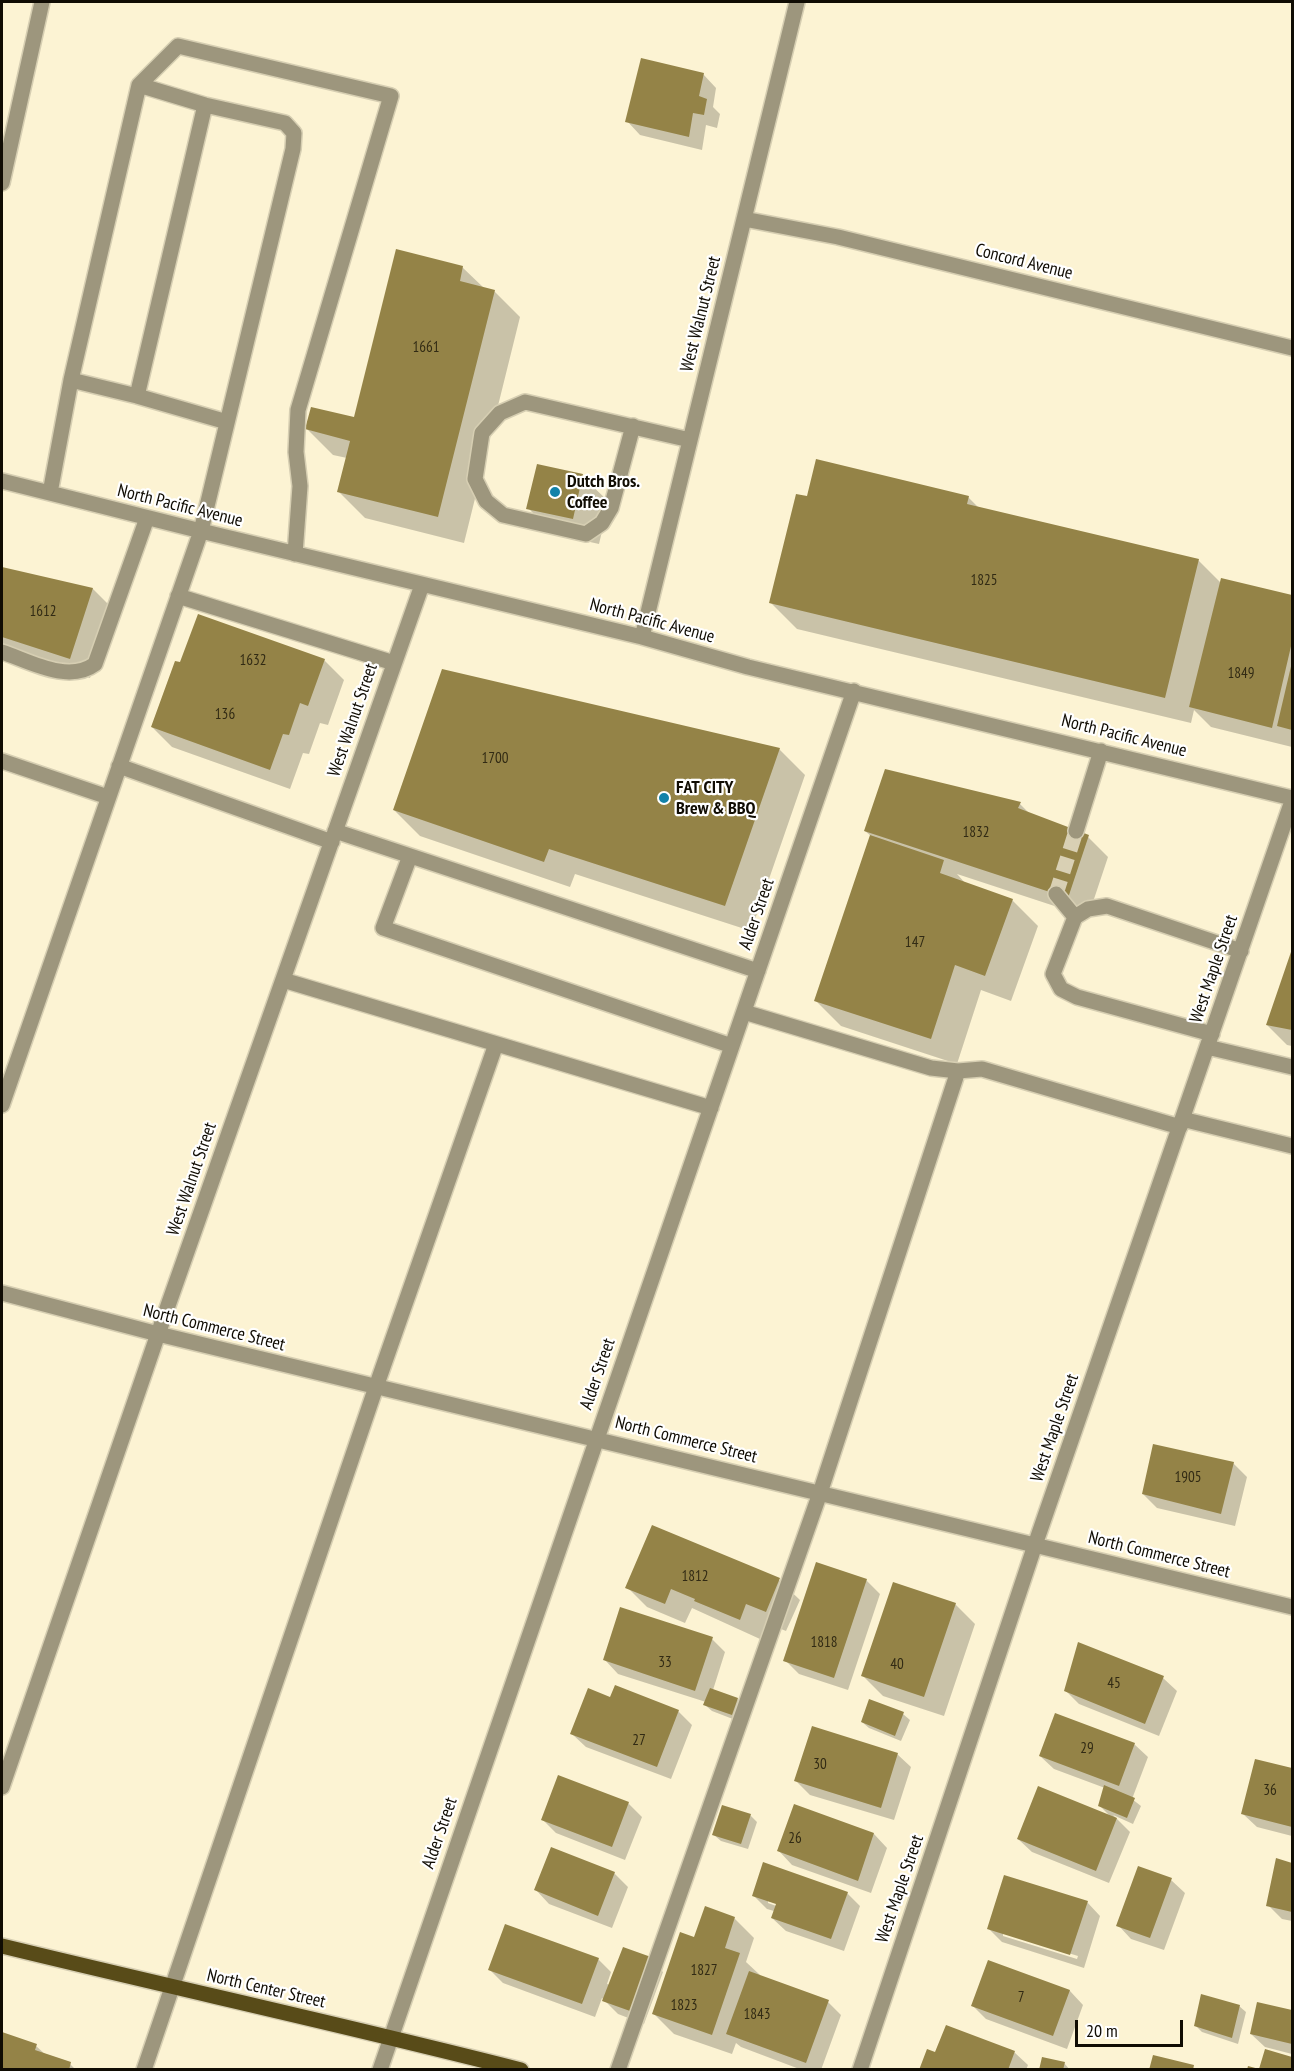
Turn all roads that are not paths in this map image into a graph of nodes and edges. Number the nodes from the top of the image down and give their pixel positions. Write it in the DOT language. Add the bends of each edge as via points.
graph roads {
  1 [pos="42,2"];
  2 [pos="797,2"];
  3 [pos="139,85"];
  4 [pos="205,105"];
  5 [pos="2,183"];
  6 [pos="744,219"];
  7 [pos="1293,348"];
  8 [pos="71,380"];
  9 [pos="137,396"];
  10 [pos="227,422"];
  11 [pos="633,426"];
  12 [pos="690,440"];
  13 [pos="2,481"];
  14 [pos="50,493"];
  15 [pos="147,518"];
  16 [pos="201,531"];
  17 [pos="295,554"];
  18 [pos="422,585"];
  19 [pos="178,596"];
  20 [pos="642,637"];
  21 [pos="2,652"];
  22 [pos="394,663"];
  23 [pos="854,691"];
  24 [pos="1101,751"];
  25 [pos="2,761"];
  26 [pos="119,766"];
  27 [pos="108,797"];
  28 [pos="1293,799"];
  29 [pos="1076,831"];
  30 [pos="334,836"];
  31 [pos="410,856"];
  32 [pos="1056,894"];
  33 [pos="1075,916"];
  34 [pos="1241,951"];
  35 [pos="758,972"];
  36 [pos="283,980"];
  37 [pos="744,1012"];
  38 [pos="1210,1041"];
  39 [pos="496,1044"];
  40 [pos="732,1046"];
  41 [pos="1293,1067"];
  42 [pos="958,1071"];
  43 [pos="2,1106"];
  44 [pos="711,1108"];
  45 [pos="1181,1123"];
  46 [pos="1293,1146"];
  47 [pos="2,1293"];
  48 [pos="158,1334"];
  49 [pos="376,1388"];
  50 [pos="596,1438"];
  51 [pos="820,1493"];
  52 [pos="1035,1545"];
  53 [pos="1293,1607"];
  54 [pos="2,1787"];
  55 [pos="2,1946"];
  56 [pos="172,1988"];
  57 [pos="391,2037"];
  58 [pos="144,2070"];
  59 [pos="380,2070"];
  60 [pos="521,2070"];
  61 [pos="618,2070"];
  62 [pos="860,2070"];
  1 -- 5 [label="street"];
  2 -- 6 [label="street, West Walnut Street"];
  3 -- 4 [label="street"];
  3 -- 8 [label="street"];
  3 -- 17 [label="street" via="178,46 391,96 298,410 296,452 300,486"];
  4 -- 9 [label="street"];
  4 -- 10 [label="street" via="285,123 294,133"];
  6 -- 7 [label="street, Concord Avenue" via="838,237"];
  6 -- 12 [label="street, West Walnut Street"];
  8 -- 9 [label="street"];
  8 -- 14 [label="street"];
  9 -- 10 [label="street"];
  10 -- 16 [label="street"];
  11 -- 11 [label="street" via="611,508 602,523 586,534 503,515 486,501 475,479 482,433 500,413 525,402"];
  11 -- 12 [label="street"];
  12 -- 20 [label="street, West Walnut Street"];
  13 -- 14 [label="street, North Pacific Avenue"];
  14 -- 15 [label="street, North Pacific Avenue"];
  15 -- 16 [label="street, North Pacific Avenue"];
  15 -- 21 [label="street" via="95,664 86,670 62,672"];
  16 -- 17 [label="street, North Pacific Avenue"];
  16 -- 19 [label="street"];
  17 -- 18 [label="street, North Pacific Avenue"];
  18 -- 20 [label="street, North Pacific Avenue"];
  18 -- 22 [label="street, West Walnut Street"];
  19 -- 22 [label="street"];
  19 -- 26 [label="street"];
  20 -- 23 [label="street, North Pacific Avenue"];
  22 -- 30 [label="street, West Walnut Street"];
  23 -- 24 [label="street, North Pacific Avenue"];
  23 -- 35 [label="street, Alder Street"];
  24 -- 28 [label="street, North Pacific Avenue"];
  24 -- 29 [label="street"];
  25 -- 27 [label="street"];
  26 -- 27 [label="street"];
  26 -- 30 [label="street"];
  27 -- 43 [label="street"];
  28 -- 34 [label="street, West Maple Street"];
  30 -- 31 [label="street"];
  30 -- 36 [label="street, West Walnut Street"];
  31 -- 35 [label="street"];
  31 -- 40 [label="street" via="383,928"];
  32 -- 33 [label="street"];
  33 -- 34 [label="street" via="1107,906"];
  33 -- 38 [label="street" via="1053,974 1061,989"];
  34 -- 38 [label="street, West Maple Street"];
  35 -- 37 [label="street, Alder Street"];
  36 -- 39 [label="street"];
  36 -- 48 [label="street, West Walnut Street"];
  37 -- 40 [label="street, Alder Street"];
  37 -- 42 [label="street" via="931,1068"];
  38 -- 41 [label="street"];
  38 -- 45 [label="street, West Maple Street"];
  39 -- 44 [label="street"];
  39 -- 49 [label="street"];
  40 -- 44 [label="street, Alder Street"];
  42 -- 45 [label="street" via="982,1069"];
  42 -- 51 [label="street"];
  44 -- 50 [label="street, Alder Street"];
  45 -- 46 [label="street"];
  45 -- 52 [label="street, West Maple Street"];
  47 -- 48 [label="street, North Commerce Street"];
  48 -- 49 [label="street, North Commerce Street"];
  48 -- 54 [label="street, West Walnut Street"];
  49 -- 50 [label="street, North Commerce Street"];
  49 -- 56 [label="street"];
  50 -- 51 [label="street, North Commerce Street"];
  50 -- 57 [label="street, Alder Street"];
  51 -- 52 [label="street, North Commerce Street"];
  51 -- 61 [label="street"];
  52 -- 53 [label="street, North Commerce Street"];
  52 -- 62 [label="street, West Maple Street"];
  55 -- 56 [label="main road, North Center Street"];
  56 -- 57 [label="main road, North Center Street"];
  56 -- 58 [label="street"];
  57 -- 59 [label="street, Alder Street"];
  57 -- 60 [label="main road, North Center Street"];
}
